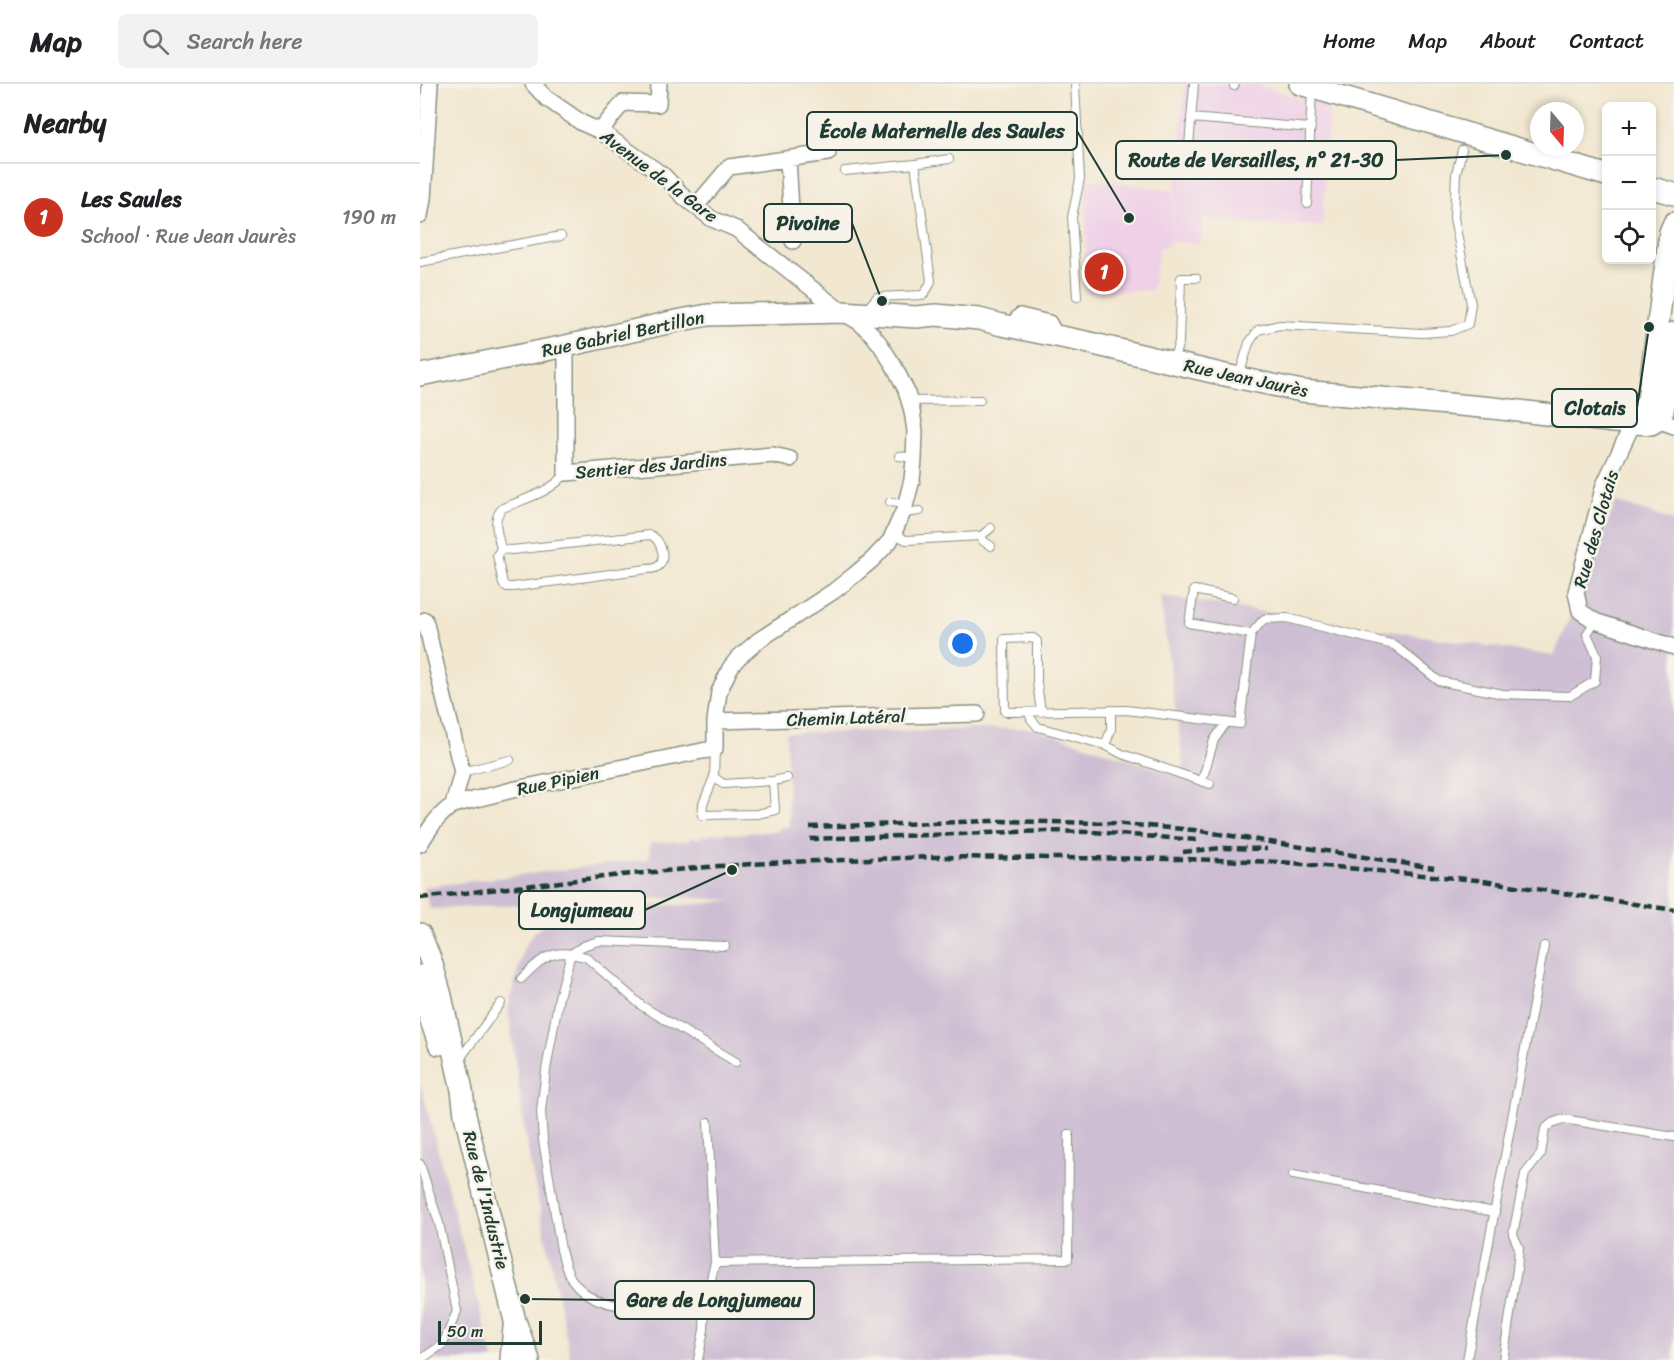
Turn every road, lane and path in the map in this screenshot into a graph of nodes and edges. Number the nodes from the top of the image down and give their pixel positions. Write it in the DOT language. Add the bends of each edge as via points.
graph roads {
  1 [pos="430,84"];
  2 [pos="533,84"];
  3 [pos="659,84"];
  4 [pos="1075,84"];
  5 [pos="1194,84"];
  6 [pos="1306,86"];
  7 [pos="1191,118"];
  8 [pos="1311,128"];
  9 [pos="600,131"];
  10 [pos="1462,150"];
  11 [pos="828,153"];
  12 [pos="949,159"];
  13 [pos="788,160"];
  14 [pos="915,164"];
  15 [pos="845,171"];
  16 [pos="1187,171"];
  17 [pos="1602,174"];
  18 [pos="1656,189"];
  19 [pos="1674,194"];
  20 [pos="1307,203"];
  21 [pos="696,206"];
  22 [pos="420,216"];
  23 [pos="1674,223"];
  24 [pos="561,236"];
  25 [pos="793,241"];
  26 [pos="420,262"];
  27 [pos="1196,279"];
  28 [pos="1077,297"];
  29 [pos="853,313"];
  30 [pos="1674,333"];
  31 [pos="566,346"];
  32 [pos="1172,362"];
  33 [pos="420,375"];
  34 [pos="1238,378"];
  35 [pos="980,400"];
  36 [pos="909,401"];
  37 [pos="1633,423"];
  38 [pos="1666,423"];
  39 [pos="790,459"];
  40 [pos="566,473"];
  41 [pos="890,502"];
  42 [pos="910,509"];
  43 [pos="991,528"];
  44 [pos="894,534"];
  45 [pos="981,536"];
  46 [pos="991,546"];
  47 [pos="501,549"];
  48 [pos="1233,598"];
  49 [pos="425,620"];
  50 [pos="1595,621"];
  51 [pos="1251,634"];
  52 [pos="1674,647"];
  53 [pos="1111,710"];
  54 [pos="1041,711"];
  55 [pos="1029,712"];
  56 [pos="977,714"];
  57 [pos="715,721"];
  58 [pos="1226,723"];
  59 [pos="1105,746"];
  60 [pos="715,750"];
  61 [pos="510,760"];
  62 [pos="462,772"];
  63 [pos="714,777"];
  64 [pos="787,778"];
  65 [pos="773,781"];
  66 [pos="453,805"];
  67 [pos="420,844"];
  68 [pos="420,934"];
  69 [pos="725,946"];
  70 [pos="1544,946"];
  71 [pos="571,954"];
  72 [pos="420,976"];
  73 [pos="521,979"];
  74 [pos="501,1003"];
  75 [pos="736,1062"];
  76 [pos="456,1064"];
  77 [pos="465,1115"];
  78 [pos="708,1122"];
  79 [pos="1069,1134"];
  80 [pos="1674,1137"];
  81 [pos="420,1164"];
  82 [pos="1293,1175"];
  83 [pos="1494,1212"];
  84 [pos="715,1263"];
  85 [pos="705,1303"];
  86 [pos="514,1321"];
  87 [pos="420,1360"];
  88 [pos="511,1360"];
  89 [pos="529,1360"];
  90 [pos="698,1360"];
  91 [pos="1467,1360"];
  92 [pos="1503,1360"];
  1 -- 22 [label="street"];
  2 -- 9 [label="street, Avenue de la Gare" via="546,98"];
  3 -- 9 [label="street" via="658,104 623,103"];
  4 -- 28 [label="lane" via="1080,179 1072,217"];
  5 -- 7 [label="lane"];
  6 -- 8 [label="lane"];
  6 -- 17 [label="main road"];
  7 -- 8 [label="lane"];
  7 -- 16 [label="lane"];
  8 -- 20 [label="lane"];
  9 -- 21 [label="street, Avenue de la Gare" via="664,176"];
  10 -- 34 [label="lane" via="1456,174 1454,218 1471,304 1468,324 1451,331 1422,333 1280,325 1258,330 1249,343"];
  11 -- 13 [label="street"];
  12 -- 14 [label="lane"];
  13 -- 21 [label="street" via="729,167"];
  13 -- 25 [label="street"];
  14 -- 15 [label="lane"];
  14 -- 29 [label="lane" via="932,281 923,295 877,297"];
  18 -- 19 [label="main road"];
  21 -- 29 [label="street, Avenue de la Gare" via="712,219 736,229"];
  23 -- 37 [label="main road" via="1648,400"];
  24 -- 26 [label="lane"];
  27 -- 32 [label="lane" via="1181,278 1179,342"];
  29 -- 31 [label="main road, Rue Gabriel Bertillon" via="708,315"];
  29 -- 32 [label="main road, Rue Jean Jaurès" via="979,319"];
  29 -- 36 [label="street, Avenue de la Gare" via="880,344"];
  30 -- 38 [label="main road, Rue Jean Jaurès" via="1663,411"];
  31 -- 33 [label="main road, Rue Gabriel Bertillon"];
  31 -- 40 [label="street, Sentier des Jardins"];
  32 -- 34 [label="main road, Rue Jean Jaurès"];
  34 -- 37 [label="main road, Rue Jean Jaurès" via="1302,391"];
  35 -- 36 [label="lane"];
  36 -- 42 [label="street, Avenue de la Gare" via="915,431 906,457 912,480"];
  37 -- 38 [label="main road, Rue Jean Jaurès"];
  37 -- 50 [label="street, Rue des Clotais" via="1604,485 1576,592 1580,611"];
  39 -- 40 [label="street, Sentier des Jardins" via="773,455"];
  40 -- 47 [label="lane" via="548,489 498,512 495,518"];
  41 -- 42 [label="lane"];
  42 -- 44 [label="street, Avenue de la Gare"];
  43 -- 45 [label="lane"];
  44 -- 45 [label="lane" via="906,540"];
  44 -- 57 [label="street, Avenue de la Gare" via="853,576 738,658 723,680"];
  45 -- 46 [label="lane"];
  47 -- 47 [label="lane" via="650,535 659,541 663,556 657,567 507,587 497,555"];
  48 -- 51 [label="lane" via="1194,590 1190,623"];
  49 -- 62 [label="street"];
  50 -- 51 [label="lane" via="1587,634 1597,656 1595,681 1570,696 1503,694 1439,681 1394,645 1287,618 1264,619"];
  50 -- 52 [label="street"];
  51 -- 58 [label="lane" via="1240,724"];
  53 -- 54 [label="lane"];
  53 -- 58 [label="lane"];
  53 -- 59 [label="lane" via="1111,730"];
  54 -- 55 [label="lane"];
  54 -- 55 [label="lane" via="1037,641 1004,639 1005,712"];
  55 -- 59 [label="lane" via="1038,727"];
  56 -- 57 [label="street, Chemin Latéral"];
  57 -- 60 [label="street, Avenue de la Gare"];
  58 -- 59 [label="lane" via="1214,740 1206,782"];
  60 -- 63 [label="lane"];
  60 -- 66 [label="street, Rue Pipien"];
  61 -- 62 [label="lane"];
  62 -- 66 [label="street"];
  63 -- 65 [label="lane" via="723,784"];
  63 -- 65 [label="lane" via="702,815 775,810"];
  64 -- 65 [label="lane"];
  66 -- 67 [label="street" via="444,810"];
  68 -- 76 [label="main road, Rue de l'Industrie" via="438,984"];
  69 -- 71 [label="lane" via="598,941"];
  70 -- 83 [label="lane"];
  71 -- 73 [label="lane" via="552,954"];
  71 -- 75 [label="lane" via="586,957 642,1006"];
  71 -- 85 [label="lane" via="559,997 541,1111 566,1268 573,1281 598,1301 620,1306"];
  72 -- 77 [label="main road, Rue de l'Industrie" via="437,1041"];
  74 -- 76 [label="lane"];
  76 -- 77 [label="main road, Rue de l'Industrie"];
  77 -- 86 [label="main road, Rue de l'Industrie"];
  78 -- 84 [label="lane"];
  79 -- 84 [label="lane" via="1068,1259"];
  80 -- 92 [label="lane" via="1563,1119 1552,1122 1545,1130 1541,1154 1525,1174 1513,1234 1519,1248"];
  81 -- 87 [label="lane" via="439,1223 457,1311 443,1344"];
  82 -- 83 [label="lane"];
  83 -- 91 [label="lane"];
  84 -- 85 [label="lane"];
  85 -- 90 [label="lane"];
  86 -- 88 [label="main road, Rue de l'Industrie"];
  86 -- 89 [label="main road, Rue de l'Industrie"];
}
